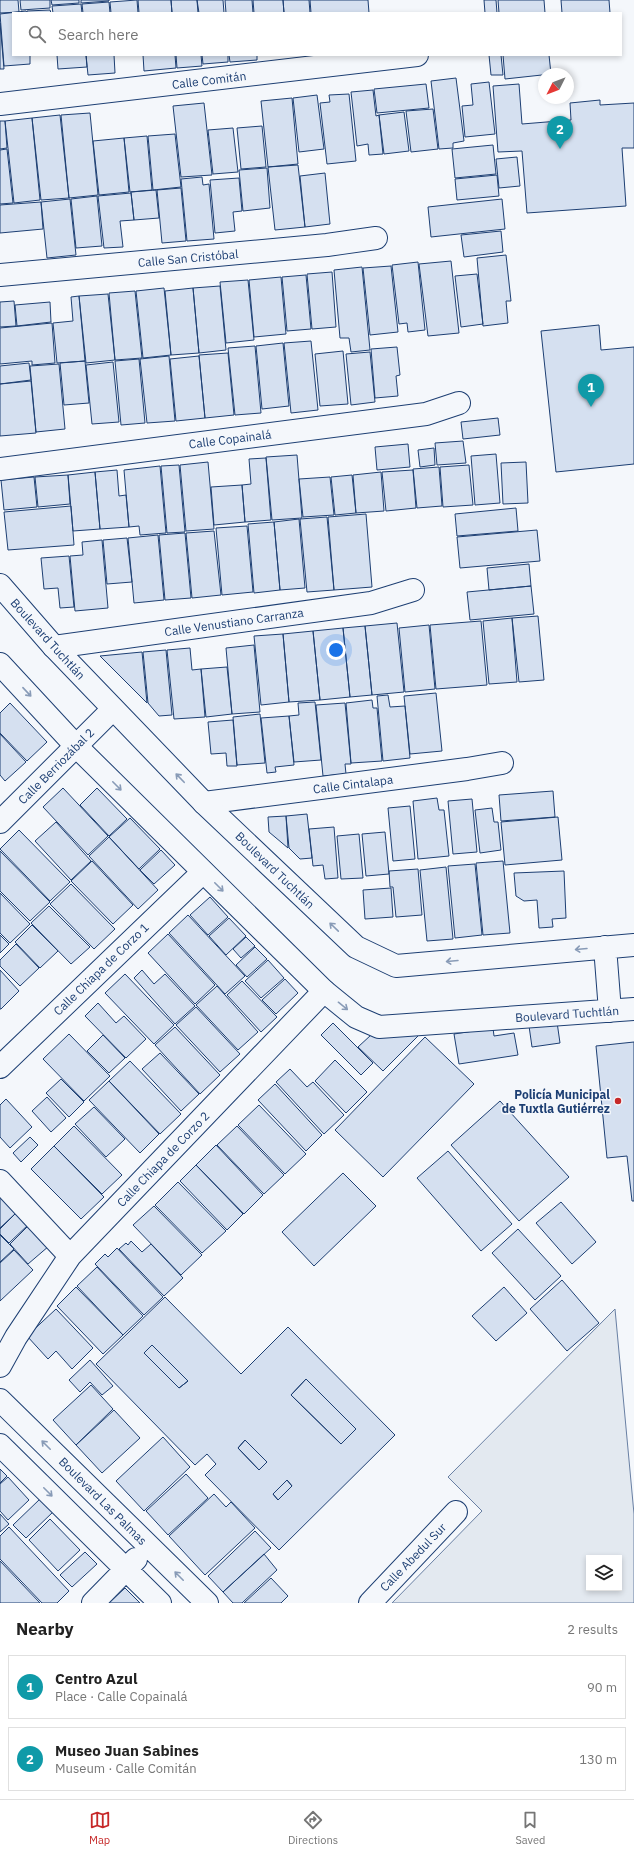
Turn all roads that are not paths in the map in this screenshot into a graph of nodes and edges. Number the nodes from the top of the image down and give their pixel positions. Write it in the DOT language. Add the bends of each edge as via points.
graph roads {
  1 [pos="408,56"];
  2 [pos="0,104"];
  3 [pos="376,238"];
  4 [pos="0,276"];
  5 [pos="459,403"];
  6 [pos="0,469"];
  7 [pos="0,586"];
  8 [pos="413,590"];
  9 [pos="54,647"];
  10 [pos="0,664"];
  11 [pos="113,709"];
  12 [pos="76,746"];
  13 [pos="502,763"];
  14 [pos="204,803"];
  15 [pos="0,822"];
  16 [pos="203,872"];
  17 [pos="634,945"];
  18 [pos="605,947"];
  19 [pos="324,991"];
  20 [pos="634,1009"];
  21 [pos="610,1011"];
  22 [pos="0,1067"];
  23 [pos="0,1181"];
  24 [pos="70,1256"];
  25 [pos="0,1366"];
  26 [pos="0,1400"];
  27 [pos="0,1445"];
  28 [pos="456,1512"];
  29 [pos="148,1546"];
  30 [pos="126,1569"];
  31 [pos="94,1603"];
  32 [pos="160,1603"];
  33 [pos="207,1603"];
  34 [pos="370,1603"];
  1 -- 2 [label="street, Calle Comitán"];
  3 -- 4 [label="street, Calle San Cristóbal" via="328,245"];
  5 -- 6 [label="street, Calle Copainalá" via="426,414"];
  7 -- 9 [label="street, Boulevard Tuchtlán"];
  8 -- 9 [label="street, Calle Venustiano Carranza" via="371,603"];
  9 -- 11 [label="street, Boulevard Tuchtlán"];
  10 -- 12 [label="street, Boulevard Tuchtlán, one-way"];
  11 -- 12 [label="street, Calle Berriozábal 2"];
  14 -- 11 [label="street, Boulevard Tuchtlán, one-way"];
  12 -- 15 [label="street, Calle Berriozábal 2"];
  12 -- 16 [label="street, Boulevard Tuchtlán, one-way"];
  13 -- 14 [label="street, Calle Cintalapa"];
  18 -- 14 [label="street, Boulevard Tuchtlán, one-way" via="396,966 356,947"];
  16 -- 19 [label="street, Boulevard Tuchtlán, one-way"];
  16 -- 22 [label="street, Calle Chiapa de Corzo 1"];
  17 -- 18 [label="street, Boulevard Tuchtlán"];
  18 -- 21 [label="street"];
  19 -- 21 [label="street, Boulevard Tuchtlán, one-way" via="356,1017 379,1027"];
  19 -- 24 [label="street, Calle Chiapa de Corzo 2"];
  20 -- 21 [label="street, Boulevard Tuchtlán"];
  23 -- 24 [label="street"];
  24 -- 25 [label="street, Calle Chiapa de Corzo 2" via="16,1337"];
  29 -- 26 [label="street, Boulevard Las Palmas, one-way"];
  27 -- 30 [label="street, one-way"];
  28 -- 34 [label="street, Calle Abedul Sur"];
  29 -- 30 [label="street"];
  33 -- 29 [label="street, Boulevard Las Palmas, one-way"];
  30 -- 31 [label="street"];
  30 -- 32 [label="street"];
}
